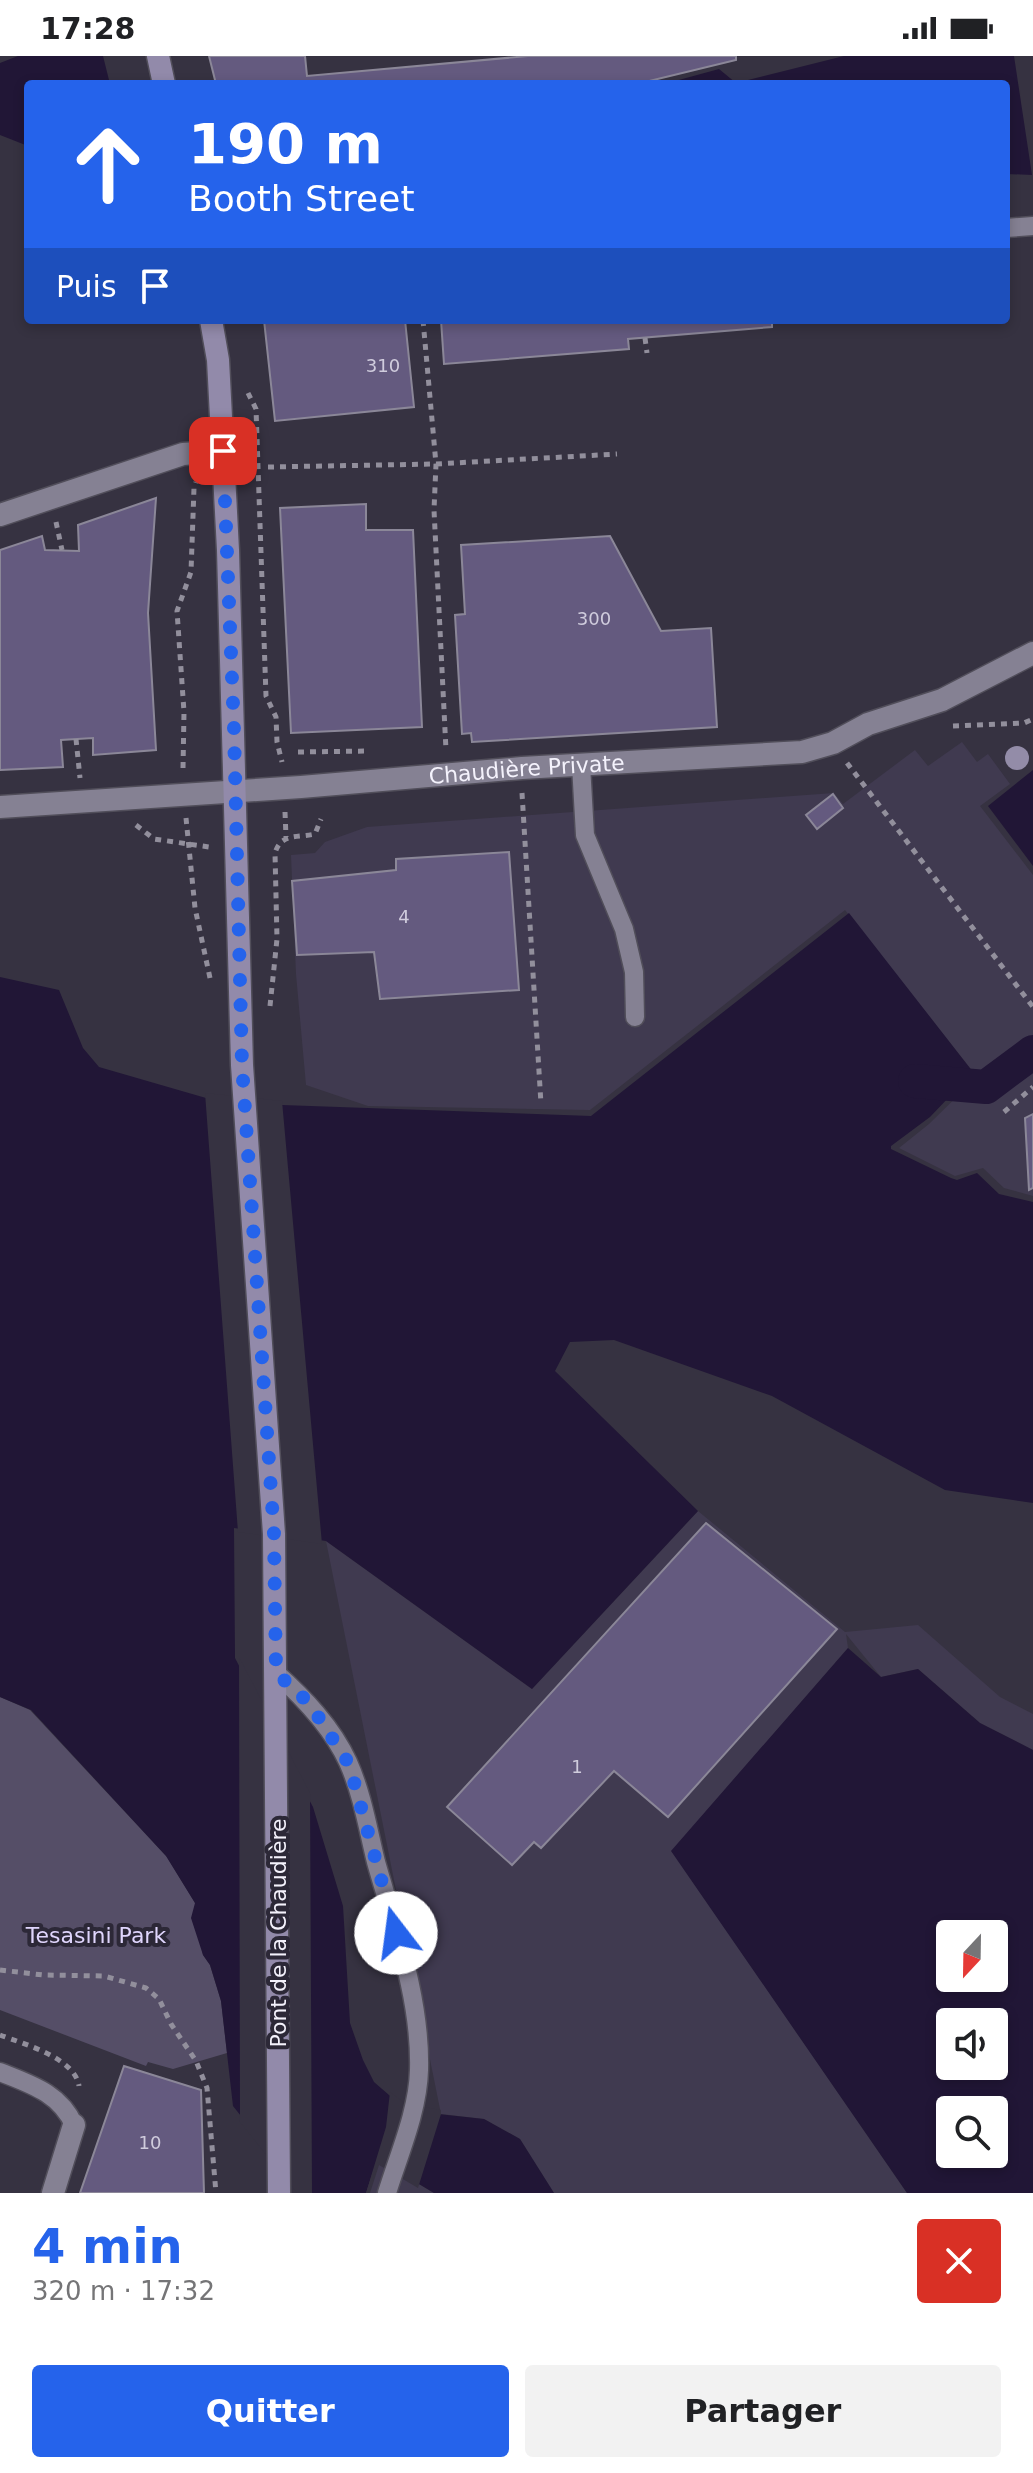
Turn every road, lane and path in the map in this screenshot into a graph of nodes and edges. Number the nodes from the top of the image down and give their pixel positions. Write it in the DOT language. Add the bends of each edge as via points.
graph roads {
  1 [pos="158,56"];
  2 [pos="163,80"];
  3 [pos="1033,226"];
  4 [pos="1010,228"];
  5 [pos="212,324"];
  6 [pos="423,324"];
  7 [pos="645,338"];
  8 [pos="647,353"];
  9 [pos="218,360"];
  10 [pos="223,451"];
  11 [pos="617,454"];
  12 [pos="436,464"];
  13 [pos="268,467"];
  14 [pos="0,515"];
  15 [pos="1033,653"];
  16 [pos="76,739"];
  17 [pos="833,743"];
  18 [pos="282,763"];
  19 [pos="183,764"];
  20 [pos="581,765"];
  21 [pos="522,768"];
  22 [pos="449,774"];
  23 [pos="235,791"];
  24 [pos="112,799"];
  25 [pos="82,800"];
  26 [pos="0,807"];
  27 [pos="285,817"];
  28 [pos="321,819"];
  29 [pos="186,824"];
  30 [pos="286,837"];
  31 [pos="188,845"];
  32 [pos="208,847"];
  33 [pos="205,951"];
  34 [pos="1033,1007"];
  35 [pos="270,1012"];
  36 [pos="635,1017"];
  37 [pos="1033,1087"];
  38 [pos="541,1104"];
  39 [pos="1004,1112"];
  40 [pos="276,1673"];
  41 [pos="0,1970"];
  42 [pos="0,2072"];
  43 [pos="74,2125"];
  44 [pos="53,2193"];
  45 [pos="216,2193"];
  46 [pos="279,2193"];
  47 [pos="387,2193"];
  1 -- 2 [label="main road"];
  3 -- 4 [label="lane"];
  5 -- 9 [label="main road, Pont de la Chaudière"];
  6 -- 12 [label="path"];
  7 -- 8 [label="path"];
  9 -- 10 [label="main road, Pont de la Chaudière"];
  9 -- 18 [label="path" via="256,409 266,696 276,717"];
  10 -- 14 [label="street" via="183,454"];
  10 -- 19 [label="path" via="194,485 191,572 177,611"];
  10 -- 23 [label="main road, Pont de la Chaudière"];
  11 -- 12 [label="path"];
  12 -- 13 [label="path"];
  12 -- 22 [label="path"];
  15 -- 17 [label="street, Chaudière Private" via="942,700 868,724"];
  16 -- 25 [label="path"];
  17 -- 20 [label="street, Chaudière Private" via="802,752"];
  17 -- 34 [label="path"];
  20 -- 21 [label="street, Chaudière Private"];
  20 -- 36 [label="lane" via="585,835 624,929 634,972"];
  21 -- 22 [label="street, Chaudière Private"];
  21 -- 38 [label="path"];
  22 -- 23 [label="street, Chaudière Private"];
  23 -- 24 [label="street, Chaudière Private"];
  23 -- 40 [label="main road, Pont de la Chaudière" via="242,1070 274,1534"];
  24 -- 25 [label="street, Chaudière Private"];
  24 -- 31 [label="path" via="149,837"];
  25 -- 26 [label="street, Chaudière Private"];
  27 -- 30 [label="path"];
  28 -- 30 [label="path" via="315,834"];
  29 -- 31 [label="path"];
  30 -- 35 [label="path" via="274,863 277,939"];
  31 -- 32 [label="path"];
  31 -- 33 [label="path"];
  37 -- 39 [label="path"];
  40 -- 46 [label="main road, Pont de la Chaudière"];
  40 -- 47 [label="lane" via="301,1695 349,1764 412,1995 419,2071 414,2106"];
  41 -- 45 [label="path" via="104,1976 153,1993 207,2088"];
  42 -- 43 [label="lane" via="53,2096"];
  43 -- 44 [label="street"];
}
